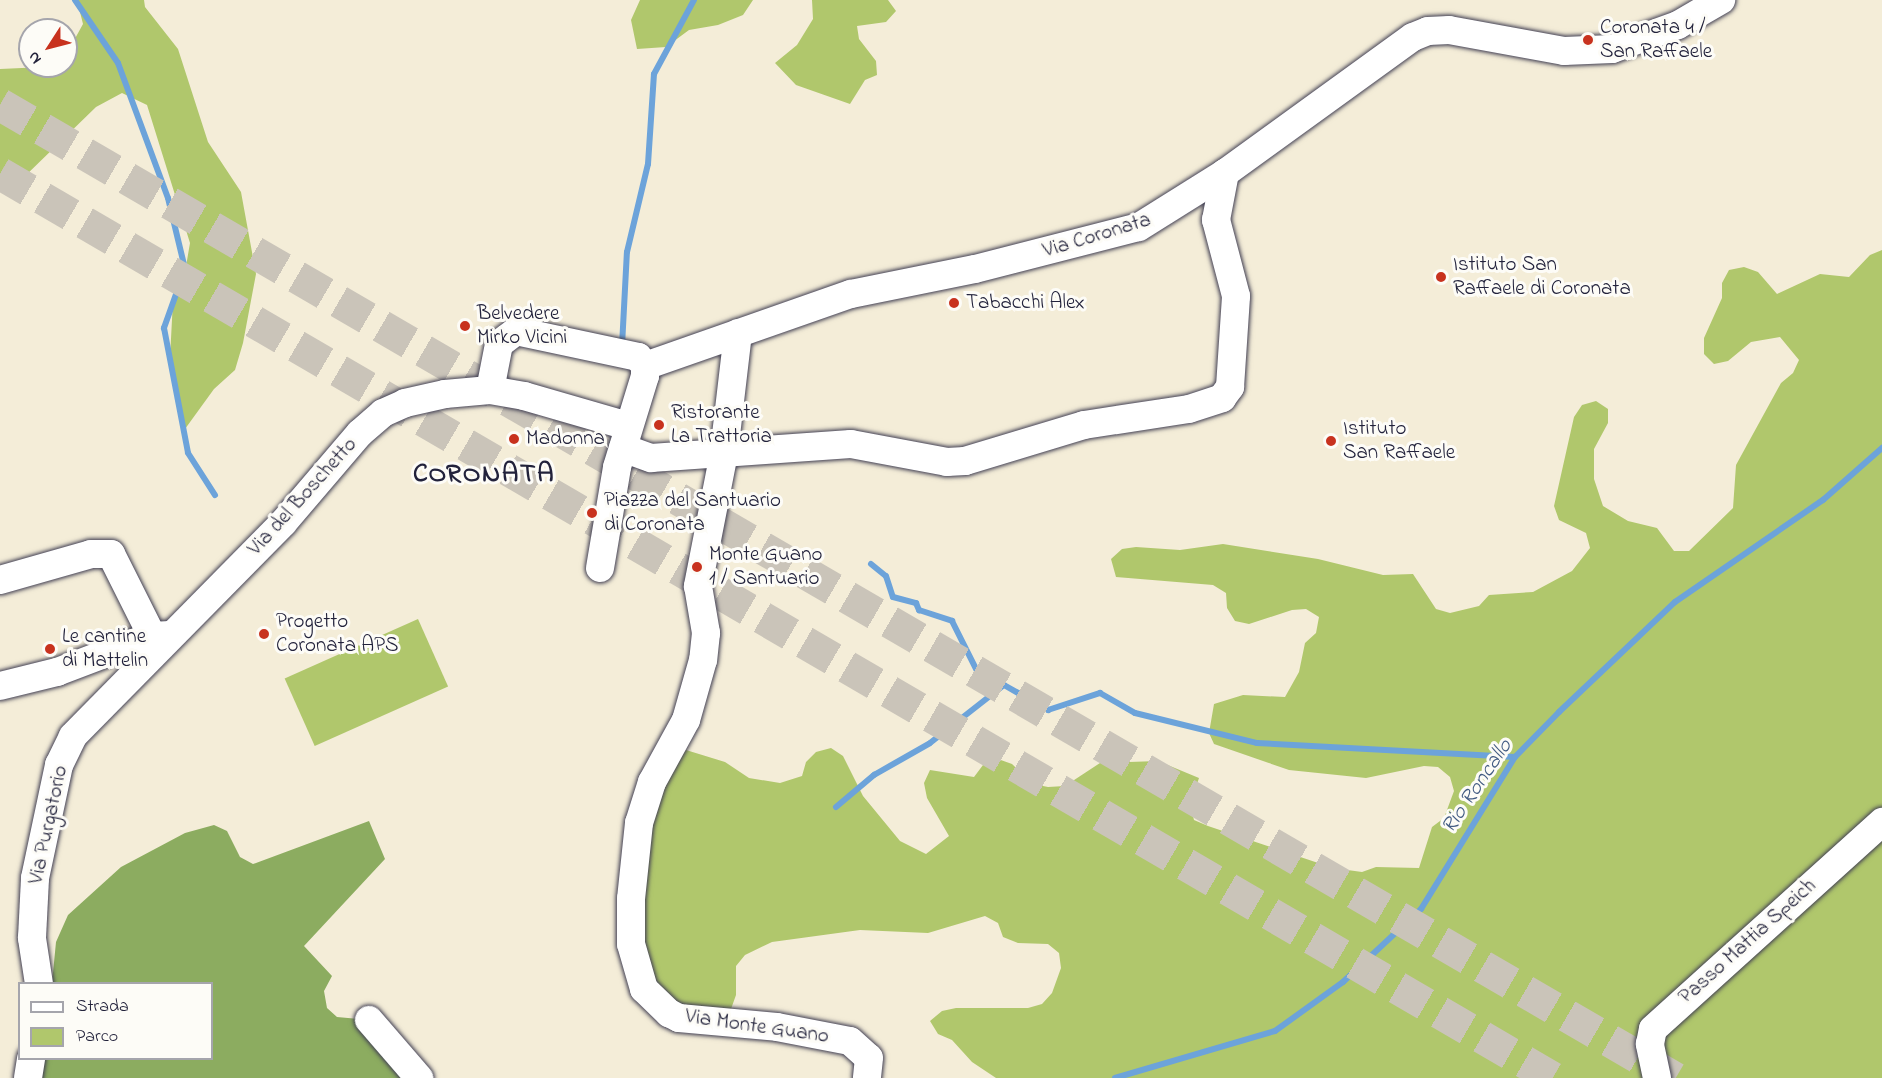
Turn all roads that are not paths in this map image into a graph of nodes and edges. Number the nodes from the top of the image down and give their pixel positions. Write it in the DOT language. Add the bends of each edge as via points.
graph roads {
  1 [pos="1721,0"];
  2 [pos="1225,173"];
  3 [pos="738,333"];
  4 [pos="645,366"];
  5 [pos="489,390"];
  6 [pos="625,437"];
  7 [pos="724,453"];
  8 [pos="600,568"];
  9 [pos="0,580"];
  10 [pos="161,636"];
  11 [pos="0,686"];
  12 [pos="1882,822"];
  13 [pos="39,982"];
  14 [pos="369,1020"];
  15 [pos="31,1060"];
  16 [pos="28,1078"];
  17 [pos="419,1078"];
  18 [pos="867,1078"];
  19 [pos="1657,1078"];
  1 -- 2 [label="street, Via Coronata" via="1678,25 1612,49 1564,51 1449,30 1428,31 1413,37"];
  2 -- 3 [label="street, Via Coronata" via="1139,227 975,269 851,294"];
  2 -- 7 [label="street" via="1216,220 1236,296 1230,387 1222,398 1189,410 1084,425 965,461 947,462 851,444"];
  3 -- 4 [label="street, Via Coronata"];
  3 -- 7 [label="street, Via Monte Guano"];
  4 -- 5 [label="street" via="638,357 516,331 499,344"];
  4 -- 6 [label="street"];
  5 -- 6 [label="street, Via del Boschetto" via="524,396"];
  5 -- 10 [label="street, Via del Boschetto" via="445,394 405,403 383,413 360,433 283,523"];
  6 -- 7 [label="street" via="651,458"];
  6 -- 8 [label="street"];
  7 -- 18 [label="street, Via Monte Guano" via="699,586 706,633 699,676 686,720 652,782 639,823 630,922 635,965 652,999 678,1018 777,1027 850,1041 869,1058"];
  9 -- 10 [label="street" via="91,554 111,554"];
  10 -- 11 [label="street, Via del Boschetto" via="57,672"];
  10 -- 13 [label="street, Via Purgatorio" via="146,666 73,736 59,765 35,878 32,938"];
  12 -- 19 [label="street, Passo Mattia Speich" via="1653,1029 1650,1044"];
  14 -- 17 [label="street"];
  15 -- 16 [label="street"];
}
